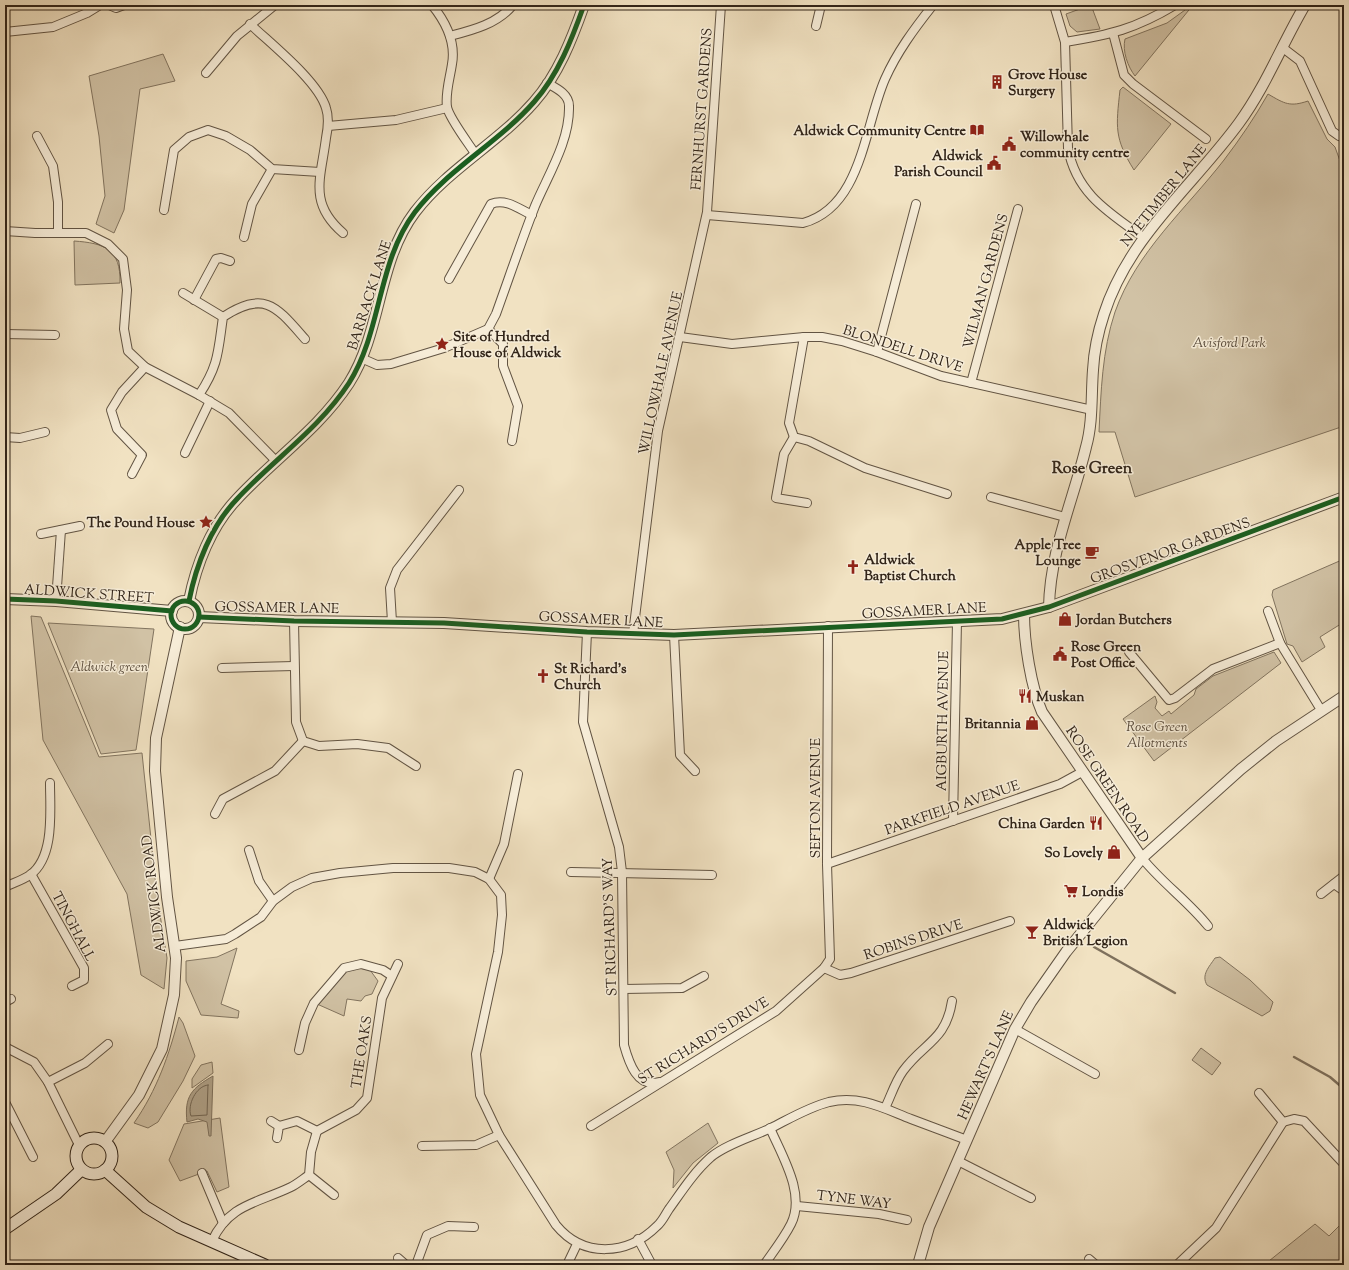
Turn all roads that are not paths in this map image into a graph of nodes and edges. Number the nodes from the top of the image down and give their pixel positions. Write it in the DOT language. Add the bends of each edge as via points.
graph roads {
  1 [pos="100,5"];
  2 [pos="110,5"];
  3 [pos="124,5"];
  4 [pos="275,5"];
  5 [pos="432,5"];
  6 [pos="513,5"];
  7 [pos="584,5"];
  8 [pos="721,5"];
  9 [pos="821,5"];
  10 [pos="932,5"];
  11 [pos="1054,5"];
  12 [pos="1174,5"];
  13 [pos="1305,5"];
  14 [pos="250,24"];
  15 [pos="816,26"];
  16 [pos="5,32"];
  17 [pos="1113,33"];
  18 [pos="450,36"];
  19 [pos="1065,42"];
  20 [pos="1283,48"];
  21 [pos="206,73"];
  22 [pos="548,83"];
  23 [pos="448,108"];
  24 [pos="328,126"];
  25 [pos="37,136"];
  26 [pos="1344,137"];
  27 [pos="1206,139"];
  28 [pos="476,154"];
  29 [pos="272,169"];
  30 [pos="320,172"];
  31 [pos="916,204"];
  32 [pos="164,210"];
  33 [pos="1018,210"];
  34 [pos="532,215"];
  35 [pos="707,215"];
  36 [pos="5,231"];
  37 [pos="58,233"];
  38 [pos="343,233"];
  39 [pos="244,237"];
  40 [pos="1143,237"];
  41 [pos="230,261"];
  42 [pos="449,279"];
  43 [pos="183,293"];
  44 [pos="194,300"];
  45 [pos="223,317"];
  46 [pos="488,329"];
  47 [pos="5,334"];
  48 [pos="55,334"];
  49 [pos="680,336"];
  50 [pos="804,337"];
  51 [pos="305,339"];
  52 [pos="877,352"];
  53 [pos="361,358"];
  54 [pos="145,367"];
  55 [pos="971,383"];
  56 [pos="199,395"];
  57 [pos="210,401"];
  58 [pos="1092,410"];
  59 [pos="45,432"];
  60 [pos="5,437"];
  61 [pos="794,437"];
  62 [pos="512,441"];
  63 [pos="185,453"];
  64 [pos="276,461"];
  65 [pos="132,474"];
  66 [pos="459,490"];
  67 [pos="947,494"];
  68 [pos="991,497"];
  69 [pos="1344,497"];
  70 [pos="807,504"];
  71 [pos="1065,517"];
  72 [pos="80,526"];
  73 [pos="60,530"];
  74 [pos="41,534"];
  75 [pos="5,599"];
  76 [pos="56,601"];
  77 [pos="189,601"];
  78 [pos="1048,607"];
  79 [pos="172,611"];
  80 [pos="1268,611"];
  81 [pos="1024,614"];
  82 [pos="199,617"];
  83 [pos="1002,619"];
  84 [pos="294,621"];
  85 [pos="957,621"];
  86 [pos="392,622"];
  87 [pos="828,626"];
  88 [pos="180,627"];
  89 [pos="587,632"];
  90 [pos="633,634"];
  91 [pos="674,635"];
  92 [pos="1280,643"];
  93 [pos="1129,652"];
  94 [pos="294,666"];
  95 [pos="222,668"];
  96 [pos="1344,696"];
  97 [pos="1321,710"];
  98 [pos="303,741"];
  99 [pos="416,766"];
  100 [pos="695,772"];
  101 [pos="1082,772"];
  102 [pos="518,774"];
  103 [pos="50,783"];
  104 [pos="215,814"];
  105 [pos="953,821"];
  106 [pos="249,850"];
  107 [pos="1142,858"];
  108 [pos="827,864"];
  109 [pos="571,872"];
  110 [pos="622,872"];
  111 [pos="31,874"];
  112 [pos="712,875"];
  113 [pos="1344,876"];
  114 [pos="489,879"];
  115 [pos="1334,884"];
  116 [pos="5,887"];
  117 [pos="1344,891"];
  118 [pos="1321,894"];
  119 [pos="273,901"];
  120 [pos="1010,921"];
  121 [pos="1208,926"];
  122 [pos="175,946"];
  123 [pos="398,964"];
  124 [pos="824,968"];
  125 [pos="392,976"];
  126 [pos="704,976"];
  127 [pos="72,986"];
  128 [pos="624,989"];
  129 [pos="952,1002"];
  130 [pos="1015,1028"];
  131 [pos="108,1044"];
  132 [pos="5,1047"];
  133 [pos="299,1050"];
  134 [pos="1095,1074"];
  135 [pos="48,1082"];
  136 [pos="662,1082"];
  137 [pos="1260,1093"];
  138 [pos="5,1102"];
  139 [pos="885,1108"];
  140 [pos="271,1122"];
  141 [pos="1283,1122"];
  142 [pos="279,1126"];
  143 [pos="591,1126"];
  144 [pos="770,1128"];
  145 [pos="317,1131"];
  146 [pos="499,1135"];
  147 [pos="277,1138"];
  148 [pos="967,1140"];
  149 [pos="105,1142"];
  150 [pos="79,1145"];
  151 [pos="422,1146"];
  152 [pos="33,1157"];
  153 [pos="958,1161"];
  154 [pos="1344,1164"];
  155 [pos="81,1170"];
  156 [pos="105,1170"];
  157 [pos="202,1173"];
  158 [pos="309,1175"];
  159 [pos="334,1195"];
  160 [pos="1031,1198"];
  161 [pos="797,1206"];
  162 [pos="907,1220"];
  163 [pos="223,1223"];
  164 [pos="474,1226"];
  165 [pos="5,1229"];
  166 [pos="638,1240"];
  167 [pos="212,1241"];
  168 [pos="577,1244"];
  169 [pos="398,1258"];
  170 [pos="1089,1259"];
  171 [pos="265,1265"];
  172 [pos="406,1265"];
  173 [pos="416,1265"];
  174 [pos="567,1265"];
  175 [pos="652,1265"];
  176 [pos="764,1265"];
  177 [pos="918,1265"];
  178 [pos="1096,1265"];
  179 [pos="1177,1265"];
  1 -- 16 [label="street" via="53,27"];
  2 -- 3 [label="street" via="116,8"];
  4 -- 14 [label="street"];
  5 -- 18 [label="street" via="445,23"];
  6 -- 18 [label="street" via="504,14 482,27"];
  7 -- 22 [label="street, BARRACK LANE" via="568,47"];
  8 -- 35 [label="street, FERNHURST GARDENS"];
  9 -- 15 [label="street"];
  10 -- 35 [label="street" via="899,50 885,81 846,192 831,209 815,220 803,223"];
  11 -- 19 [label="street"];
  12 -- 17 [label="street" via="1133,27"];
  13 -- 20 [label="street, NYETIMBER LANE"];
  14 -- 21 [label="street"];
  14 -- 24 [label="street" via="316,88 326,107"];
  17 -- 19 [label="street"];
  17 -- 27 [label="street" via="1124,75"];
  18 -- 23 [label="street" via="453,62 448,87"];
  19 -- 40 [label="street" via="1068,148 1076,175 1091,196"];
  20 -- 26 [label="street" via="1300,61 1332,131"];
  20 -- 40 [label="street, NYETIMBER LANE" via="1256,99 1239,123"];
  22 -- 28 [label="street, BARRACK LANE" via="534,102"];
  22 -- 34 [label="street" via="562,92 569,105 566,132"];
  23 -- 24 [label="street" via="396,120"];
  23 -- 28 [label="street"];
  24 -- 30 [label="street"];
  25 -- 37 [label="street" via="53,166 58,202"];
  28 -- 53 [label="street, BARRACK LANE" via="425,200 413,214 396,244"];
  29 -- 30 [label="street"];
  29 -- 32 [label="street" via="250,150 226,136 208,130 188,137 174,150"];
  29 -- 39 [label="street" via="252,204"];
  30 -- 38 [label="street" via="319,196 325,212"];
  31 -- 52 [label="street"];
  33 -- 55 [label="street, WILMAN GARDENS"];
  34 -- 42 [label="street" via="505,202 491,204"];
  34 -- 46 [label="street" via="496,314"];
  35 -- 49 [label="street, WILLOWHALE AVENUE"];
  36 -- 37 [label="street"];
  37 -- 54 [label="street" via="86,233 108,244 123,259 127,290 124,329 128,351"];
  40 -- 58 [label="street, NYETIMBER LANE" via="1124,268 1104,313 1093,370"];
  41 -- 44 [label="street" via="216,259"];
  43 -- 44 [label="street"];
  44 -- 45 [label="street"];
  45 -- 51 [label="street" via="238,307 254,302 272,307"];
  45 -- 56 [label="street" via="218,357 211,377"];
  46 -- 53 [label="street, BARRACK LANE" via="444,348 390,364 377,365"];
  46 -- 62 [label="street" via="503,344 503,366 518,406"];
  47 -- 48 [label="street"];
  49 -- 50 [label="street, BLONDELL DRIVE" via="732,344"];
  49 -- 90 [label="street, WILLOWHALE AVENUE" via="658,431"];
  50 -- 52 [label="street, BLONDELL DRIVE" via="842,340"];
  50 -- 61 [label="street" via="789,423"];
  52 -- 55 [label="street, BLONDELL DRIVE" via="941,376"];
  53 -- 64 [label="street, BARRACK LANE" via="334,405 318,424"];
  54 -- 56 [label="street"];
  54 -- 65 [label="street" via="122,392 111,410 117,428 142,455"];
  55 -- 58 [label="street, BLONDELL DRIVE"];
  56 -- 57 [label="street"];
  57 -- 63 [label="street"];
  57 -- 64 [label="street" via="246,428"];
  58 -- 71 [label="street, NYETIMBER LANE" via="1088,441"];
  59 -- 60 [label="street" via="20,438"];
  61 -- 67 [label="street" via="809,441 864,468"];
  61 -- 70 [label="street" via="784,454 776,498"];
  64 -- 77 [label="street, BARRACK LANE" via="236,500 213,534 195,572"];
  66 -- 86 [label="street" via="397,570 390,588"];
  68 -- 71 [label="street"];
  69 -- 78 [label="street, GROSVENOR GARDENS"];
  71 -- 78 [label="street, NYETIMBER LANE" via="1050,581"];
  72 -- 73 [label="street"];
  73 -- 74 [label="street"];
  73 -- 76 [label="street"];
  75 -- 76 [label="street, ALDWICK STREET"];
  76 -- 79 [label="street, ALDWICK STREET"];
  77 -- 79 [label="street" via="179,602"];
  77 -- 82 [label="street" via="198,608"];
  78 -- 81 [label="street, GROSVENOR GARDENS"];
  79 -- 88 [label="street" via="174,622"];
  80 -- 92 [label="street"];
  81 -- 83 [label="street, GROSVENOR GARDENS"];
  81 -- 101 [label="street, ROSE GREEN ROAD" via="1024,628 1038,702"];
  82 -- 84 [label="street, GOSSAMER LANE"];
  82 -- 88 [label="street" via="192,627"];
  83 -- 85 [label="street, GOSSAMER LANE"];
  84 -- 86 [label="street, GOSSAMER LANE"];
  84 -- 94 [label="street"];
  85 -- 87 [label="street, GOSSAMER LANE"];
  85 -- 105 [label="street, AIGBURTH AVENUE"];
  86 -- 89 [label="street, GOSSAMER LANE"];
  87 -- 91 [label="street, GOSSAMER LANE"];
  87 -- 108 [label="street, SEFTON AVENUE"];
  88 -- 122 [label="street, ALDWICK ROAD" via="156,738 155,771 167,897"];
  89 -- 90 [label="street, GOSSAMER LANE"];
  89 -- 110 [label="street, ST RICHARD'S WAY" via="583,722 619,847"];
  90 -- 91 [label="street, GOSSAMER LANE"];
  91 -- 100 [label="street" via="680,755"];
  92 -- 93 [label="street" via="1213,669 1169,700"];
  92 -- 97 [label="street"];
  94 -- 95 [label="street"];
  94 -- 98 [label="street" via="296,722"];
  96 -- 97 [label="street, ROSE GREEN ROAD"];
  97 -- 107 [label="street, ROSE GREEN ROAD" via="1276,740 1241,768"];
  98 -- 99 [label="street" via="319,746 357,744 388,748"];
  98 -- 104 [label="street" via="275,771 223,799"];
  101 -- 105 [label="street, PARKFIELD AVENUE" via="1060,784"];
  101 -- 107 [label="street, ROSE GREEN ROAD"];
  102 -- 114 [label="street" via="504,844"];
  103 -- 111 [label="street" via="50,835 43,857"];
  105 -- 108 [label="street, PARKFIELD AVENUE"];
  106 -- 119 [label="street" via="259,880"];
  107 -- 121 [label="street"];
  107 -- 130 [label="street, HEWART'S LANE" via="1066,952"];
  108 -- 124 [label="street, SEFTON AVENUE" via="830,959"];
  109 -- 110 [label="street"];
  110 -- 112 [label="street"];
  110 -- 128 [label="street, ST RICHARD'S WAY"];
  111 -- 116 [label="street"];
  111 -- 127 [label="street, TINGHALL" via="84,968 84,980"];
  113 -- 115 [label="street"];
  114 -- 119 [label="street" via="475,872 449,868 393,868 340,873 312,878 292,887"];
  114 -- 146 [label="street" via="501,895 502,915 498,952 476,1054 480,1095"];
  115 -- 117 [label="street"];
  115 -- 118 [label="street"];
  119 -- 122 [label="street" via="260,917 226,939"];
  120 -- 124 [label="street, ROBINS DRIVE" via="840,975"];
  122 -- 149 [label="street, ALDWICK ROAD" via="174,995 162,1049 140,1095"];
  123 -- 125 [label="street, THE OAKS"];
  124 -- 136 [label="street, ST RICHARD'S DRIVE" via="771,1014"];
  125 -- 133 [label="street" via="383,970 361,964 344,968 314,1003 305,1023"];
  125 -- 145 [label="street, THE OAKS" via="382,998 367,1098 356,1110"];
  126 -- 128 [label="street" via="682,988"];
  128 -- 136 [label="street, ST RICHARD'S WAY" via="624,1045 628,1060 639,1078 645,1082"];
  129 -- 139 [label="street" via="949,1018 939,1035 903,1072"];
  130 -- 134 [label="street"];
  130 -- 148 [label="street, HEWART'S LANE"];
  131 -- 135 [label="street" via="84,1063"];
  132 -- 135 [label="street" via="34,1062"];
  135 -- 150 [label="street"];
  136 -- 143 [label="street, ST RICHARD'S DRIVE"];
  137 -- 141 [label="street"];
  138 -- 152 [label="street"];
  139 -- 144 [label="street" via="872,1102 829,1102"];
  139 -- 148 [label="street"];
  140 -- 142 [label="street"];
  141 -- 154 [label="street" via="1294,1119 1304,1121"];
  141 -- 179 [label="street" via="1216,1228"];
  142 -- 145 [label="street" via="297,1120"];
  142 -- 147 [label="street"];
  144 -- 161 [label="street" via="794,1188"];
  144 -- 166 [label="street" via="712,1156 697,1170 657,1226"];
  145 -- 158 [label="street" via="311,1152"];
  146 -- 151 [label="street" via="476,1145"];
  146 -- 168 [label="street" via="556,1225 564,1236"];
  148 -- 153 [label="street, HEWART'S LANE"];
  149 -- 150 [label="main road" via="94,1138"];
  149 -- 156 [label="main road" via="112,1156"];
  150 -- 155 [label="main road" via="76,1160"];
  153 -- 160 [label="street"];
  153 -- 177 [label="street, HEWART'S LANE" via="929,1227"];
  155 -- 156 [label="main road" via="96,1174"];
  155 -- 165 [label="main road" via="56,1194"];
  156 -- 167 [label="main road" via="146,1207 179,1227"];
  157 -- 163 [label="street"];
  158 -- 159 [label="street"];
  158 -- 163 [label="street" via="292,1187 234,1212"];
  161 -- 162 [label="street, TYNE WAY" via="879,1214"];
  161 -- 176 [label="street" via="791,1224"];
  163 -- 167 [label="street"];
  164 -- 173 [label="street" via="448,1226 427,1235"];
  166 -- 168 [label="street" via="610,1250"];
  166 -- 175 [label="street"];
  167 -- 171 [label="main road"];
  168 -- 174 [label="street"];
  169 -- 172 [label="street"];
  170 -- 178 [label="street"];
}
